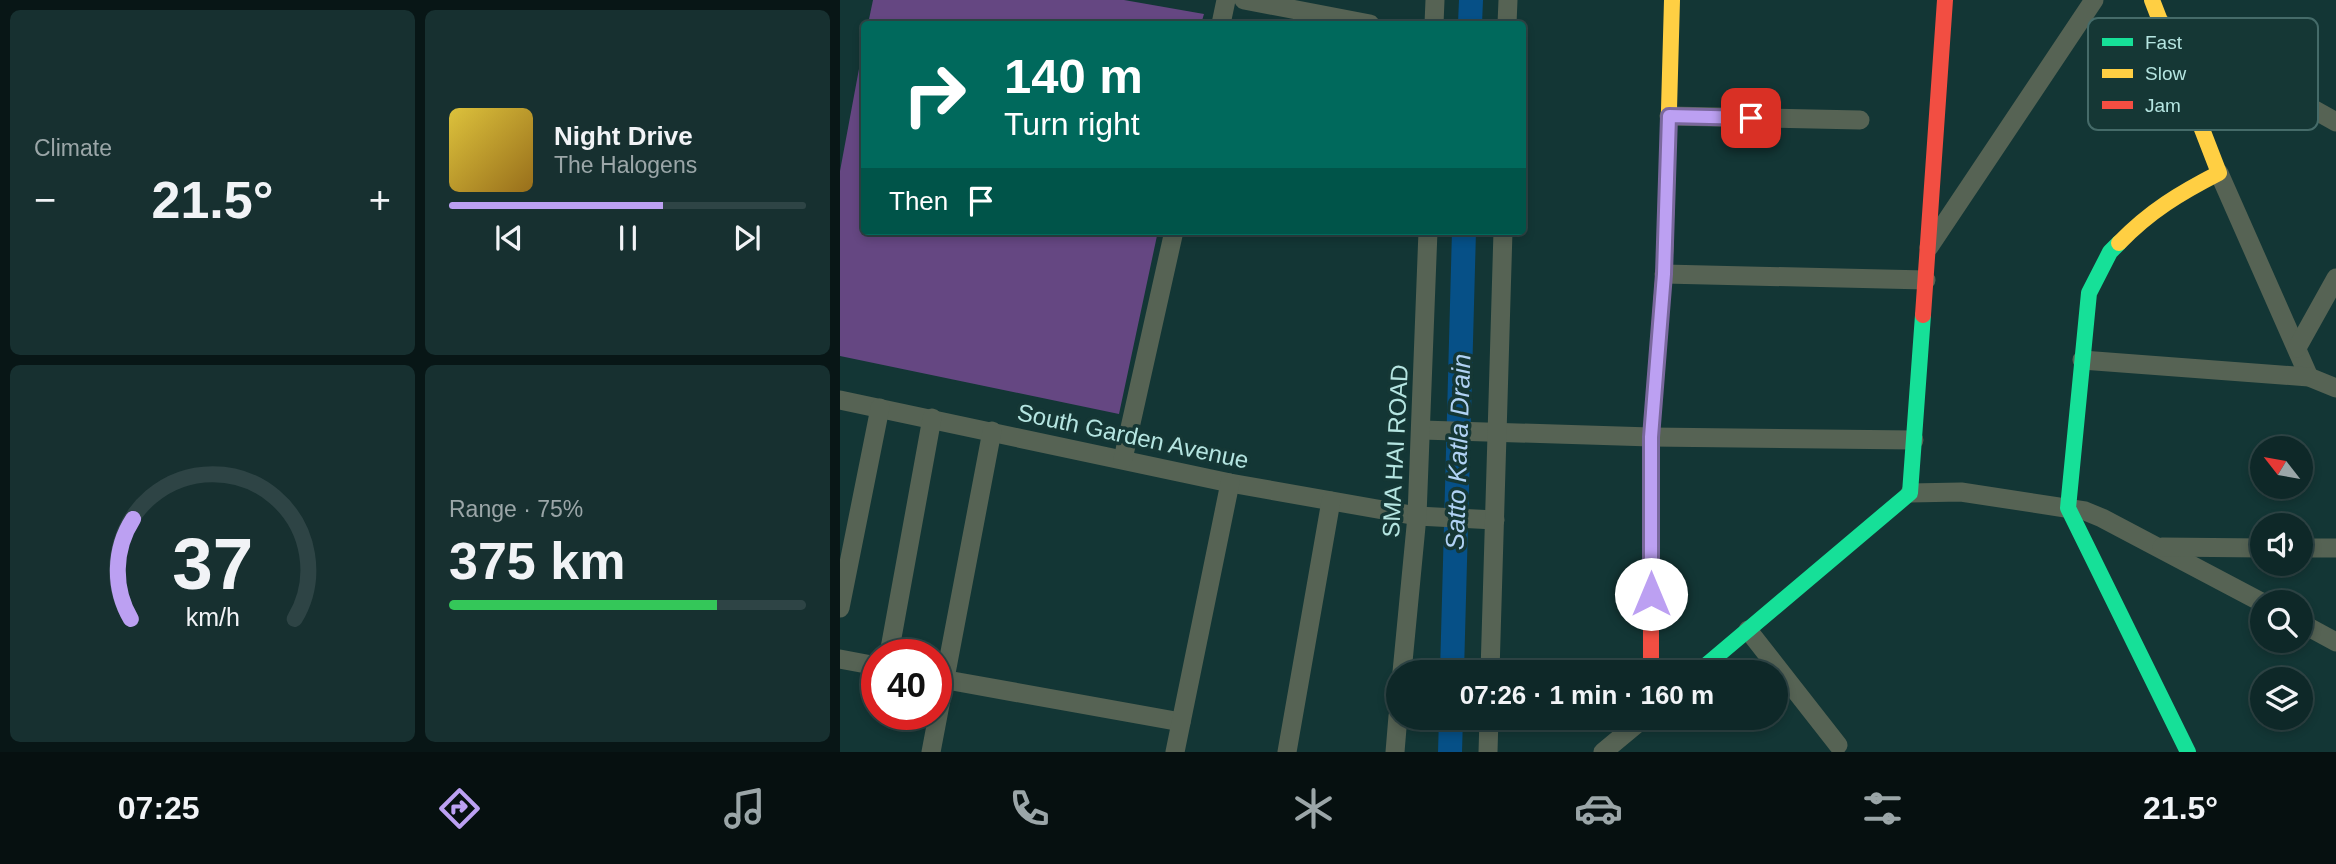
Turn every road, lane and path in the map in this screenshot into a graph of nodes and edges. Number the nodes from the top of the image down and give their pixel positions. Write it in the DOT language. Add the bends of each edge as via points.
graph roads {
  1 [pos="1226,0"];
  2 [pos="1244,0"];
  3 [pos="1435,0"];
  4 [pos="1508,0"];
  5 [pos="1672,0"];
  6 [pos="1945,0"];
  7 [pos="2094,0"];
  8 [pos="2152,0"];
  9 [pos="2160,18"];
  10 [pos="1221,21"];
  11 [pos="1354,21"];
  12 [pos="1434,21"];
  13 [pos="1507,21"];
  14 [pos="2318,112"];
  15 [pos="1669,116"];
  16 [pos="1860,120"];
  17 [pos="2336,122"];
  18 [pos="2203,130"];
  19 [pos="2219,173"];
  20 [pos="1173,235"];
  21 [pos="1428,235"];
  22 [pos="1503,235"];
  23 [pos="1926,251"];
  24 [pos="1664,274"];
  25 [pos="2336,278"];
  26 [pos="1926,280"];
  27 [pos="2297,348"];
  28 [pos="2082,360"];
  29 [pos="2309,377"];
  30 [pos="2336,388"];
  31 [pos="840,400"];
  32 [pos="880,408"];
  33 [pos="932,418"];
  34 [pos="1429,430"];
  35 [pos="992,431"];
  36 [pos="1490,433"];
  37 [pos="1651,437"];
  38 [pos="1914,440"];
  39 [pos="1124,459"];
  40 [pos="1230,483"];
  41 [pos="1910,493"];
  42 [pos="1331,501"];
  43 [pos="2068,508"];
  44 [pos="1427,516"];
  45 [pos="1489,519"];
  46 [pos="2158,547"];
  47 [pos="2250,548"];
  48 [pos="2313,548"];
  49 [pos="2336,548"];
  50 [pos="2250,596"];
  51 [pos="840,608"];
  52 [pos="1748,630"];
  53 [pos="2313,630"];
  54 [pos="892,639"];
  55 [pos="949,639"];
  56 [pos="2336,642"];
  57 [pos="840,659"];
  58 [pos="1404,660"];
  59 [pos="1490,660"];
  60 [pos="1651,660"];
  61 [pos="1712,660"];
  62 [pos="861,663"];
  63 [pos="952,681"];
  64 [pos="1181,722"];
  65 [pos="934,730"];
  66 [pos="1397,730"];
  67 [pos="1489,730"];
  68 [pos="1630,730"];
  69 [pos="1838,745"];
  70 [pos="931,752"];
  71 [pos="1175,752"];
  72 [pos="1287,752"];
  73 [pos="1395,752"];
  74 [pos="1488,752"];
  75 [pos="1604,752"];
  76 [pos="2188,752"];
  1 -- 10 [label="street"];
  2 -- 11 [label="street"];
  3 -- 12 [label="street"];
  4 -- 13 [label="street"];
  5 -- 15 [label="street"];
  6 -- 23 [label="street"];
  7 -- 23 [label="street"];
  8 -- 9 [label="street"];
  14 -- 17 [label="street"];
  15 -- 16 [label="street"];
  15 -- 24 [label="street"];
  18 -- 19 [label="street"];
  19 -- 27 [label="street"];
  19 -- 28 [label="street" via="2171,198 2110,252 2089,293"];
  20 -- 39 [label="street"];
  21 -- 34 [label="street, SMA HAI ROAD"];
  22 -- 36 [label="street"];
  23 -- 26 [label="street"];
  24 -- 26 [label="street"];
  24 -- 37 [label="street"];
  25 -- 27 [label="street"];
  26 -- 38 [label="street"];
  27 -- 29 [label="street"];
  28 -- 29 [label="street"];
  28 -- 43 [label="street"];
  29 -- 30 [label="street"];
  31 -- 32 [label="street, South Garden Avenue"];
  32 -- 33 [label="street, South Garden Avenue"];
  32 -- 51 [label="street"];
  33 -- 35 [label="street, South Garden Avenue"];
  33 -- 54 [label="street"];
  34 -- 36 [label="street"];
  34 -- 44 [label="street, SMA HAI ROAD"];
  35 -- 39 [label="street, South Garden Avenue"];
  35 -- 55 [label="street"];
  36 -- 37 [label="street"];
  36 -- 45 [label="street"];
  37 -- 38 [label="street"];
  37 -- 60 [label="street"];
  38 -- 41 [label="street"];
  39 -- 40 [label="street, South Garden Avenue"];
  40 -- 42 [label="street, South Garden Avenue"];
  40 -- 64 [label="street"];
  41 -- 43 [label="street" via="1961,492"];
  41 -- 52 [label="street"];
  42 -- 44 [label="street, South Garden Avenue"];
  42 -- 72 [label="street"];
  43 -- 46 [label="street" via="2102,517"];
  43 -- 76 [label="street"];
  44 -- 45 [label="street, South Garden Avenue"];
  44 -- 58 [label="street, SMA HAI ROAD"];
  45 -- 59 [label="street"];
  46 -- 47 [label="street"];
  46 -- 50 [label="street"];
  48 -- 49 [label="street"];
  52 -- 61 [label="street"];
  52 -- 69 [label="street"];
  53 -- 56 [label="street"];
  57 -- 62 [label="street"];
  63 -- 64 [label="street"];
  64 -- 71 [label="street"];
  65 -- 70 [label="street"];
  66 -- 73 [label="street"];
  67 -- 74 [label="street"];
  68 -- 75 [label="street"];
}
